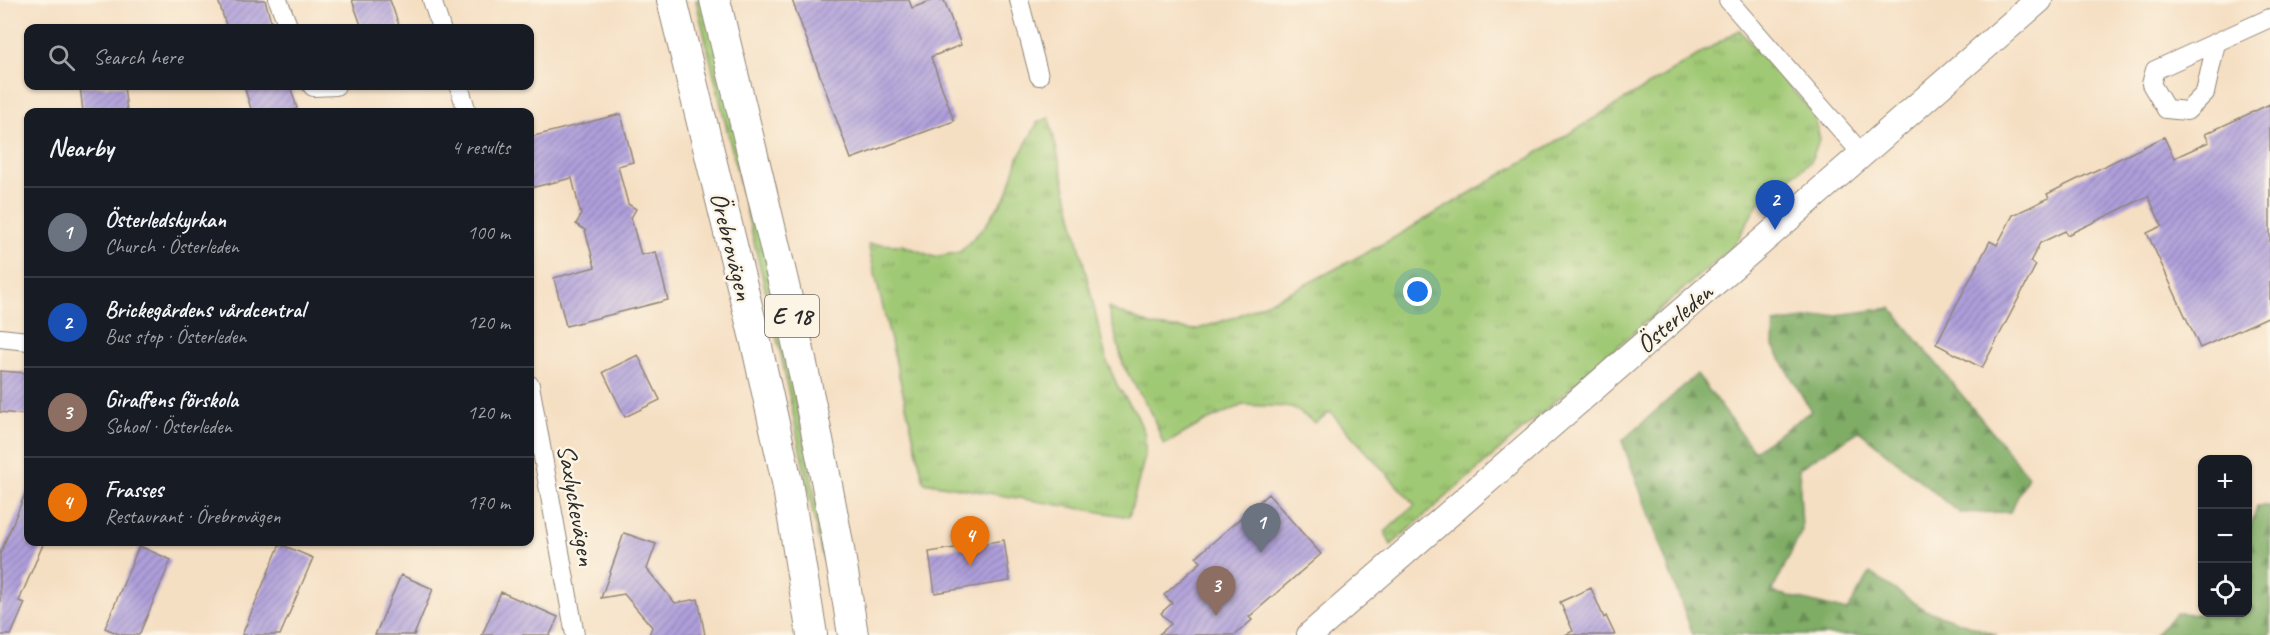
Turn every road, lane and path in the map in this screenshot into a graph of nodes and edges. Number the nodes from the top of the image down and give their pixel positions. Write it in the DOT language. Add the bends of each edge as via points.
graph roads {
  1 [pos="278,0"];
  2 [pos="432,0"];
  3 [pos="672,0"];
  4 [pos="715,0"];
  5 [pos="1019,0"];
  6 [pos="1728,0"];
  7 [pos="2039,0"];
  8 [pos="2270,18"];
  9 [pos="287,24"];
  10 [pos="440,24"];
  11 [pos="2216,43"];
  12 [pos="1039,76"];
  13 [pos="460,90"];
  14 [pos="466,108"];
  15 [pos="1862,154"];
  16 [pos="0,338"];
  17 [pos="24,341"];
  18 [pos="534,407"];
  19 [pos="575,635"];
  20 [pos="812,635"];
  21 [pos="853,635"];
  22 [pos="1310,635"];
  1 -- 9 [label="street"];
  2 -- 10 [label="street"];
  3 -- 20 [label="highway, Örebrovägen / E 18" via="780,448"];
  4 -- 21 [label="highway, Örebrovägen / E 18" via="822,455"];
  5 -- 12 [label="street"];
  6 -- 15 [label="street"];
  7 -- 15 [label="main road, Österleden"];
  8 -- 11 [label="street"];
  13 -- 14 [label="street"];
  15 -- 22 [label="main road, Österleden"];
  16 -- 17 [label="street"];
  18 -- 19 [label="street, Saxlyckevägen"];
}
